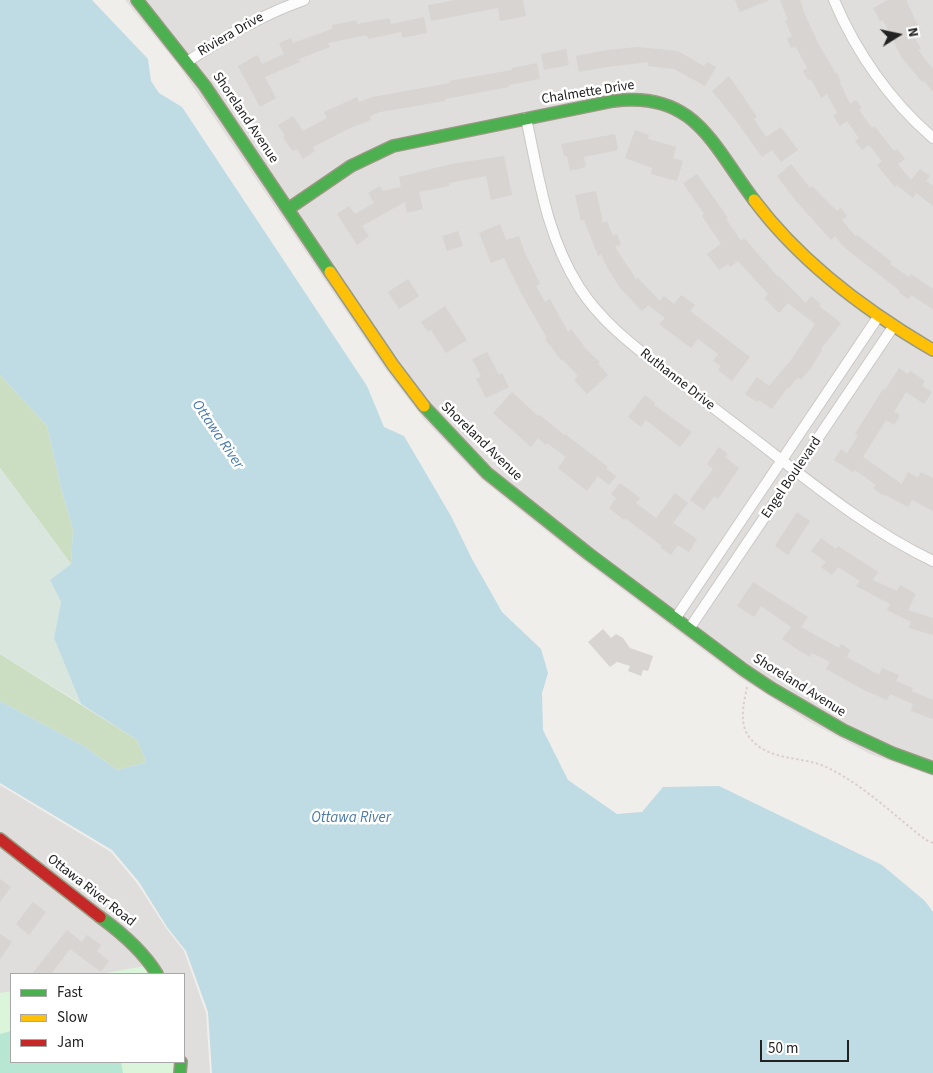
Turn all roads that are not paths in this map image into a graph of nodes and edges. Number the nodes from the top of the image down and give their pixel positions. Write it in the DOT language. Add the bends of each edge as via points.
graph roads {
  1 [pos="137,0"];
  2 [pos="304,0"];
  3 [pos="834,0"];
  4 [pos="187,62"];
  5 [pos="526,118"];
  6 [pos="933,138"];
  7 [pos="288,209"];
  8 [pos="878,317"];
  9 [pos="893,327"];
  10 [pos="933,350"];
  11 [pos="782,460"];
  12 [pos="797,471"];
  13 [pos="933,560"];
  14 [pos="675,619"];
  15 [pos="690,629"];
  16 [pos="933,768"];
  17 [pos="0,839"];
  18 [pos="156,973"];
  1 -- 4 [label="street, Shoreland Avenue"];
  2 -- 4 [label="street, Riviera Drive" via="246,25"];
  3 -- 6 [label="street" via="875,73 902,108"];
  4 -- 7 [label="street, Shoreland Avenue"];
  5 -- 7 [label="street, Chalmette Drive" via="384,149 348,167"];
  5 -- 8 [label="street, Chalmette Drive" via="635,98 656,100 678,109 698,125 740,183 786,237 827,277"];
  5 -- 11 [label="street, Ruthanne Drive" via="552,233 588,300 610,326"];
  7 -- 14 [label="street, Shoreland Avenue" via="393,365 429,412 487,473"];
  8 -- 9 [label="street, Chalmette Drive"];
  8 -- 11 [label="street, Engel Boulevard"];
  9 -- 10 [label="street, Chalmette Drive"];
  9 -- 12 [label="street, Engel Boulevard"];
  11 -- 12 [label="street, Ruthanne Drive"];
  11 -- 14 [label="street, Engel Boulevard"];
  12 -- 13 [label="street, Ruthanne Drive" via="858,517 907,548"];
  12 -- 15 [label="street, Engel Boulevard"];
  14 -- 15 [label="street, Shoreland Avenue"];
  15 -- 16 [label="street, Shoreland Avenue" via="788,699 843,730"];
  17 -- 18 [label="street, Ottawa River Road" via="123,934"];
}
